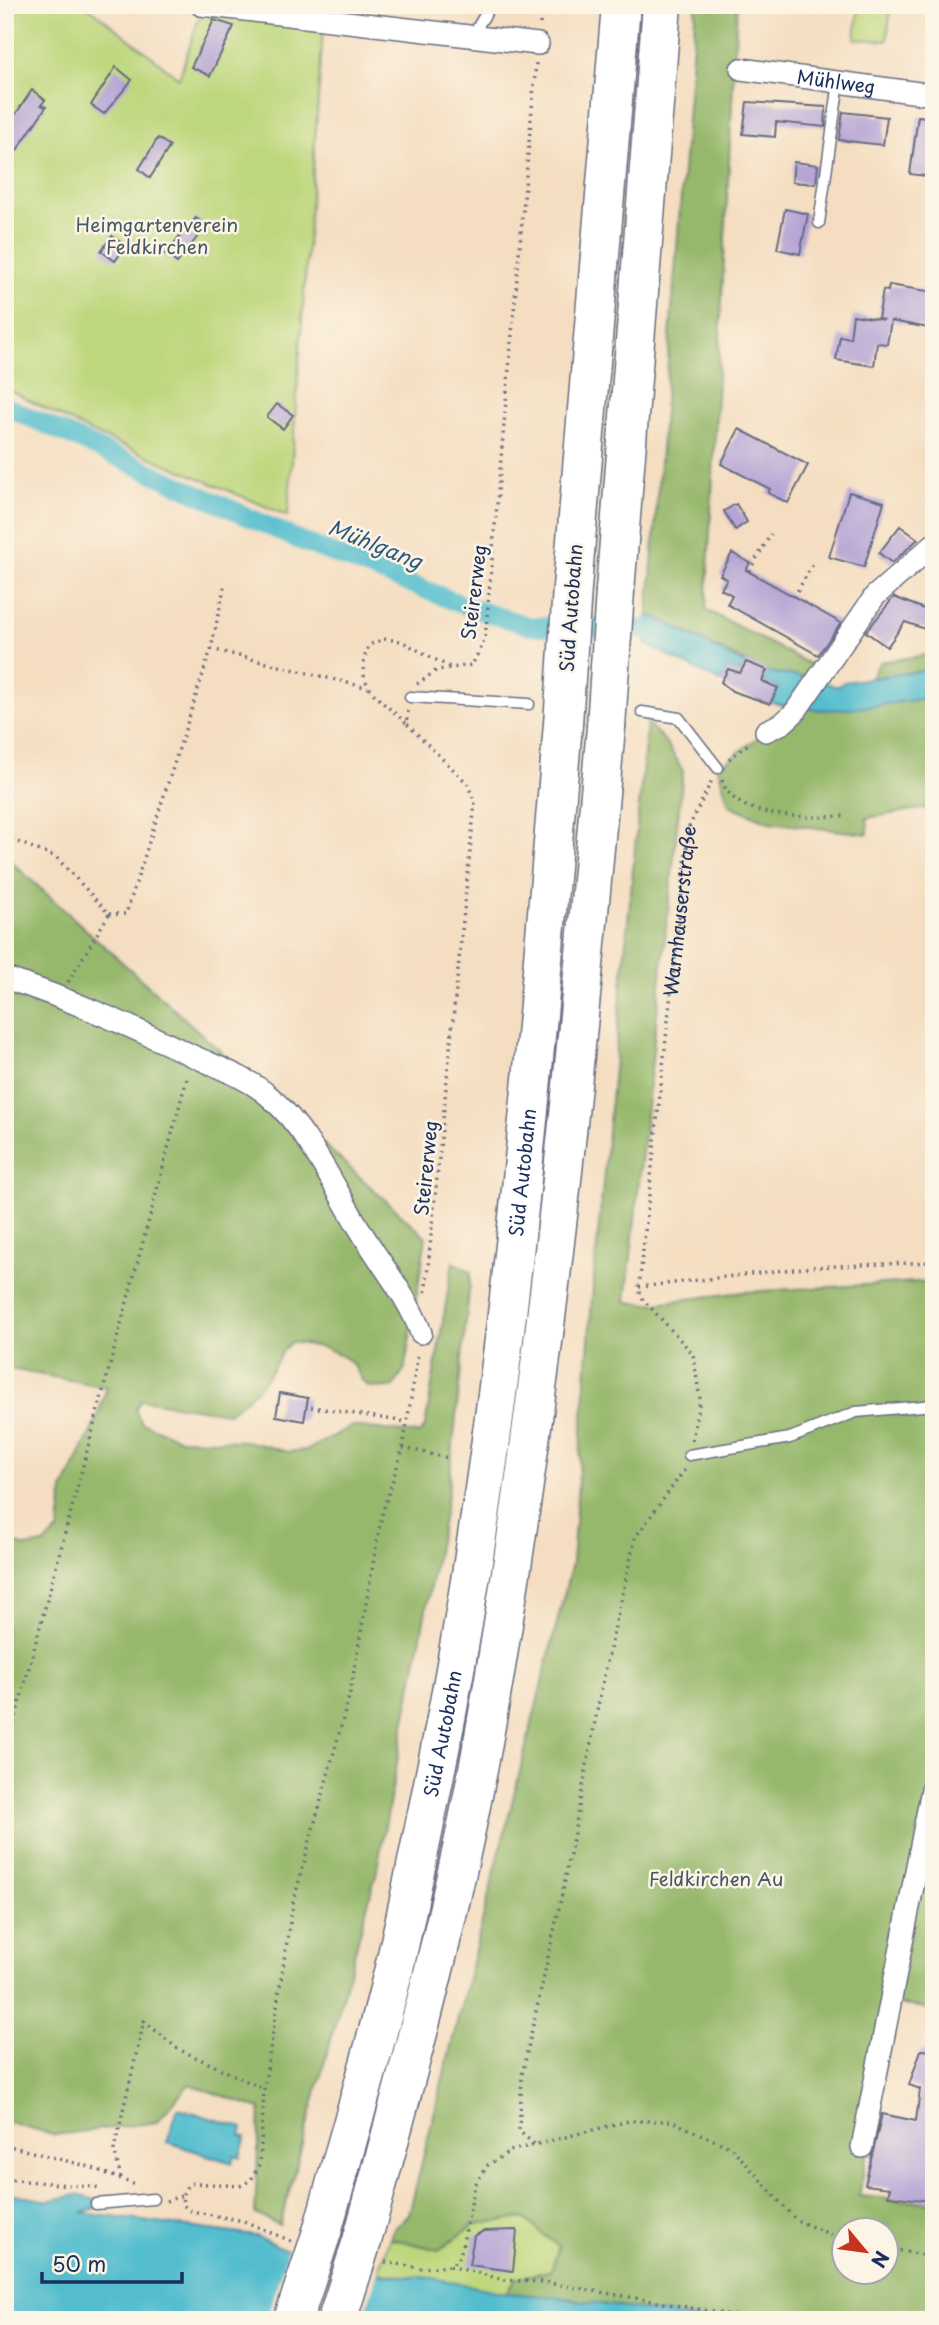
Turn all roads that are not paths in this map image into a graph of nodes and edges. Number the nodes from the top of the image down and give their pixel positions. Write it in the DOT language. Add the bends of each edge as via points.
graph roads {
  1 [pos="201,5"];
  2 [pos="491,5"];
  3 [pos="621,5"];
  4 [pos="662,5"];
  5 [pos="472,36"];
  6 [pos="538,44"];
  7 [pos="741,69"];
  8 [pos="839,82"];
  9 [pos="934,95"];
  10 [pos="819,223"];
  11 [pos="934,544"];
  12 [pos="410,697"];
  13 [pos="529,704"];
  14 [pos="642,712"];
  15 [pos="766,731"];
  16 [pos="718,768"];
  17 [pos="5,978"];
  18 [pos="421,1333"];
  19 [pos="934,1405"];
  20 [pos="689,1455"];
  21 [pos="934,1779"];
  22 [pos="862,2147"];
  23 [pos="157,2197"];
  24 [pos="96,2204"];
  25 [pos="293,2320"];
  26 [pos="337,2320"];
  1 -- 5 [label="street"];
  2 -- 5 [label="lane"];
  3 -- 25 [label="highway, Süd Autobahn, bridge" via="538,1019 479,1519 445,1722 394,1967 308,2237"];
  4 -- 26 [label="highway, bridge" via="606,727 550,1300 519,1531 485,1735 374,2252"];
  5 -- 6 [label="street"];
  7 -- 8 [label="street, Mühlweg"];
  8 -- 9 [label="street, Mühlweg"];
  8 -- 10 [label="lane"];
  11 -- 15 [label="street" via="875,596 795,712"];
  12 -- 13 [label="lane"];
  14 -- 16 [label="lane" via="678,718"];
  17 -- 18 [label="street" via="60,996 194,1056 269,1096 296,1125 414,1314"];
  19 -- 20 [label="lane" via="856,1412 790,1438"];
  21 -- 22 [label="street"];
  23 -- 24 [label="lane"];
}
